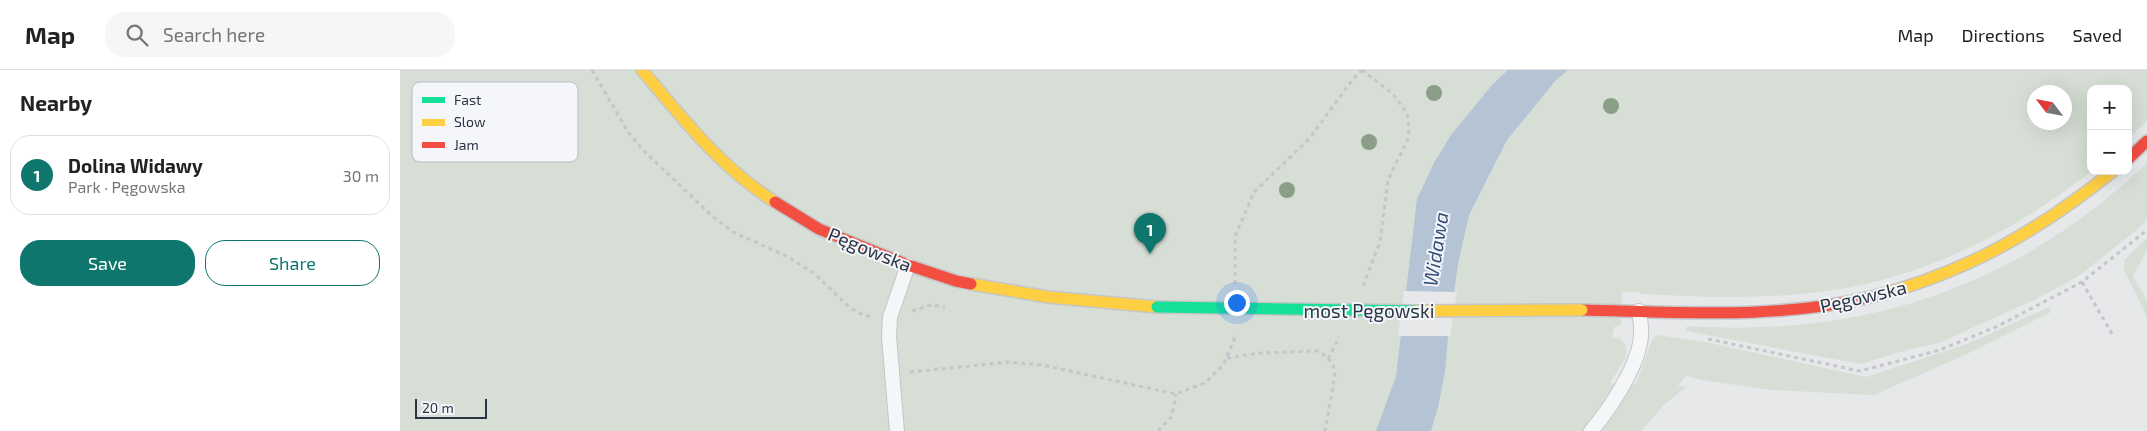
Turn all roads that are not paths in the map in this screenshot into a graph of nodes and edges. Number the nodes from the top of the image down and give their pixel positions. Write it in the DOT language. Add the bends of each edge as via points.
graph roads {
  1 [pos="642,70"];
  2 [pos="2147,141"];
  3 [pos="2132,155"];
  4 [pos="2108,175"];
  5 [pos="908,265"];
  6 [pos="1157,307"];
  7 [pos="1582,310"];
  8 [pos="1640,310"];
  9 [pos="897,431"];
  10 [pos="1591,431"];
  1 -- 5 [label="main road, Pęgowska" via="699,139 722,162 768,197 820,229"];
  2 -- 3 [label="main road"];
  4 -- 8 [label="main road, Pęgowska" via="2078,202 2015,242 1943,276 1900,290 1814,308"];
  5 -- 6 [label="main road, Pęgowska" via="956,281 1039,296"];
  5 -- 9 [label="lane" via="890,317"];
  6 -- 7 [label="main road, most Pęgowski, bridge" via="1344,311"];
  7 -- 8 [label="main road, Pęgowska"];
  8 -- 10 [label="lane" via="1641,331 1625,385"];
}
